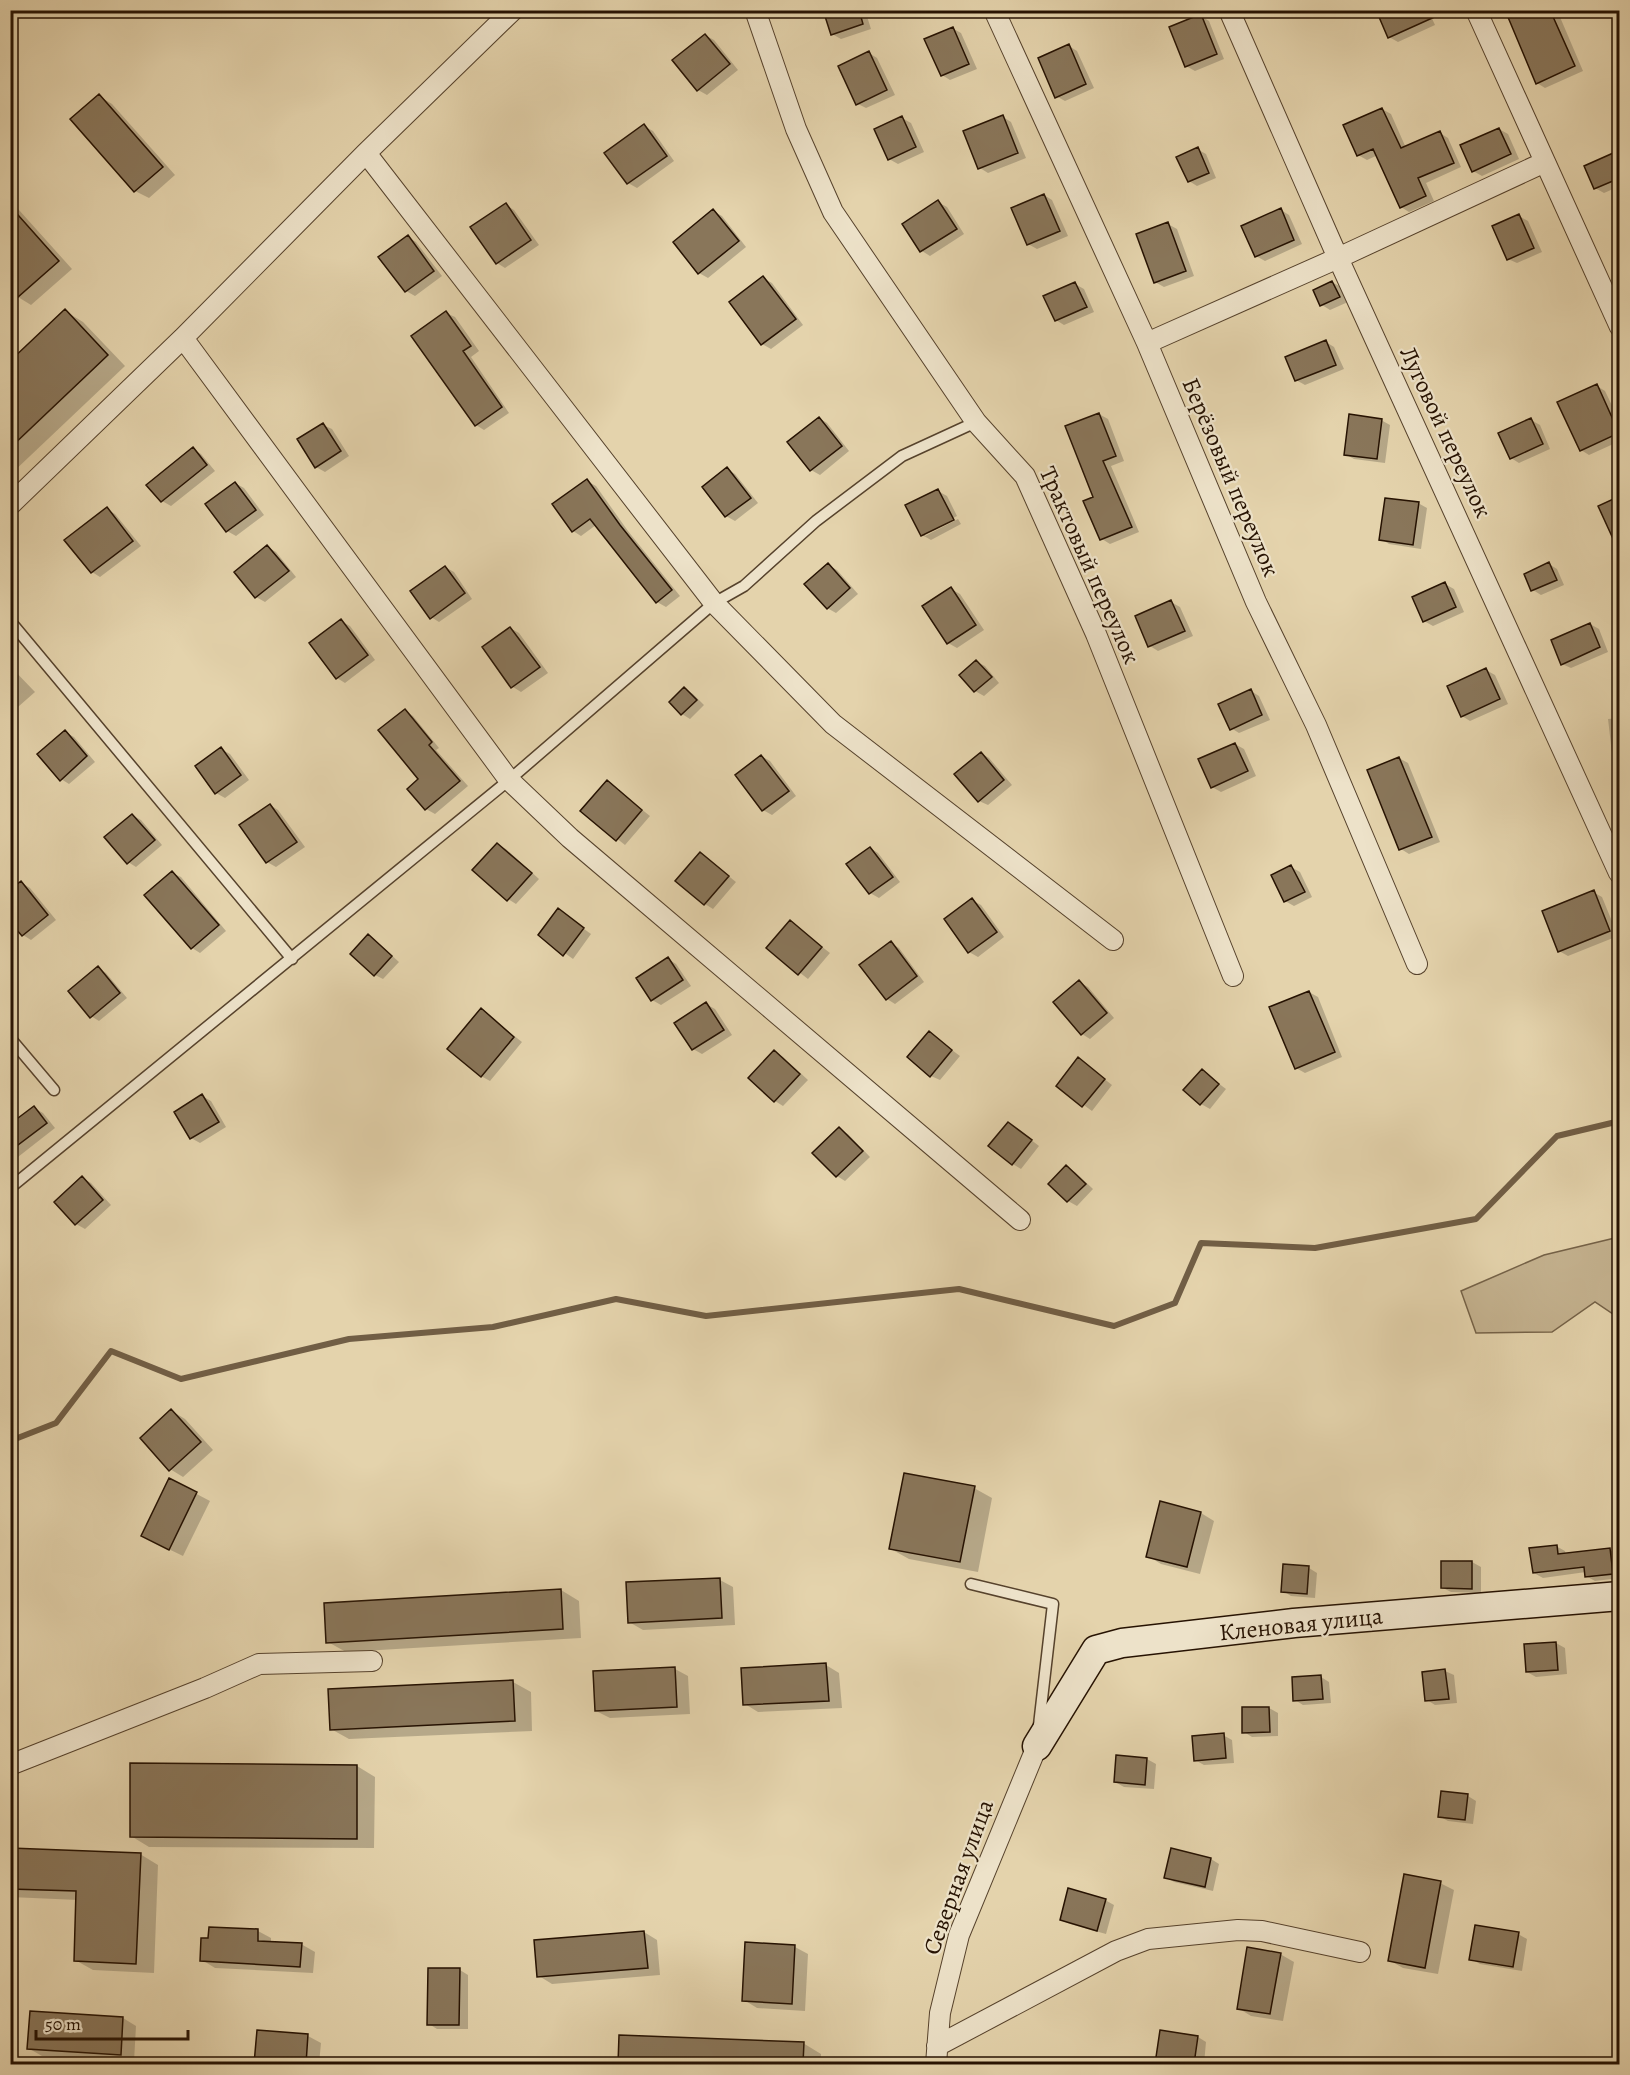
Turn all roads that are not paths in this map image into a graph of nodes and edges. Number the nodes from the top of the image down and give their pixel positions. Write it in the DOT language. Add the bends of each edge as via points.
graph roads {
  1 [pos="513,10"];
  2 [pos="755,10"];
  3 [pos="994,10"];
  4 [pos="1228,10"];
  5 [pos="1476,10"];
  6 [pos="366,153"];
  7 [pos="1545,162"];
  8 [pos="1338,258"];
  9 [pos="1620,327"];
  10 [pos="183,338"];
  11 [pos="1147,343"];
  12 [pos="976,422"];
  13 [pos="10,505"];
  14 [pos="714,603"];
  15 [pos="10,621"];
  16 [pos="509,780"];
  17 [pos="1619,873"];
  18 [pos="1113,940"];
  19 [pos="292,959"];
  20 [pos="1417,964"];
  21 [pos="1233,976"];
  22 [pos="10,1038"];
  23 [pos="54,1090"];
  24 [pos="10,1188"];
  25 [pos="1020,1220"];
  26 [pos="971,1584"];
  27 [pos="1620,1596"];
  28 [pos="372,1661"];
  29 [pos="1037,1746"];
  30 [pos="10,1765"];
  31 [pos="1360,1952"];
  32 [pos="937,2055"];
  1 -- 6 [label="street"];
  2 -- 12 [label="street, Трактовый переулок" via="796,129 833,212"];
  3 -- 11 [label="street, Берёзовый переулок"];
  4 -- 8 [label="street, Луговой переулок"];
  5 -- 7 [label="street"];
  6 -- 10 [label="street"];
  6 -- 14 [label="street"];
  7 -- 8 [label="street"];
  7 -- 9 [label="street"];
  8 -- 11 [label="street"];
  8 -- 17 [label="street, Луговой переулок"];
  10 -- 13 [label="street"];
  10 -- 16 [label="street"];
  11 -- 20 [label="street, Берёзовый переулок" via="1256,602 1316,725"];
  12 -- 14 [label="lane" via="902,456 816,521 744,586"];
  12 -- 21 [label="street, Трактовый переулок" via="1025,476 1096,634"];
  14 -- 16 [label="lane"];
  14 -- 18 [label="street" via="833,724"];
  15 -- 19 [label="lane"];
  16 -- 19 [label="lane"];
  16 -- 25 [label="street" via="570,838"];
  19 -- 24 [label="lane"];
  22 -- 23 [label="lane"];
  26 -- 29 [label="lane" via="1053,1605"];
  27 -- 29 [label="street, Кленовая улица" via="1294,1623 1122,1643 1096,1650"];
  28 -- 30 [label="street" via="259,1664"];
  29 -- 32 [label="street, Северная улица" via="959,1935 940,2013"];
  31 -- 32 [label="street" via="1262,1931 1148,1939 1116,1951"];
}
